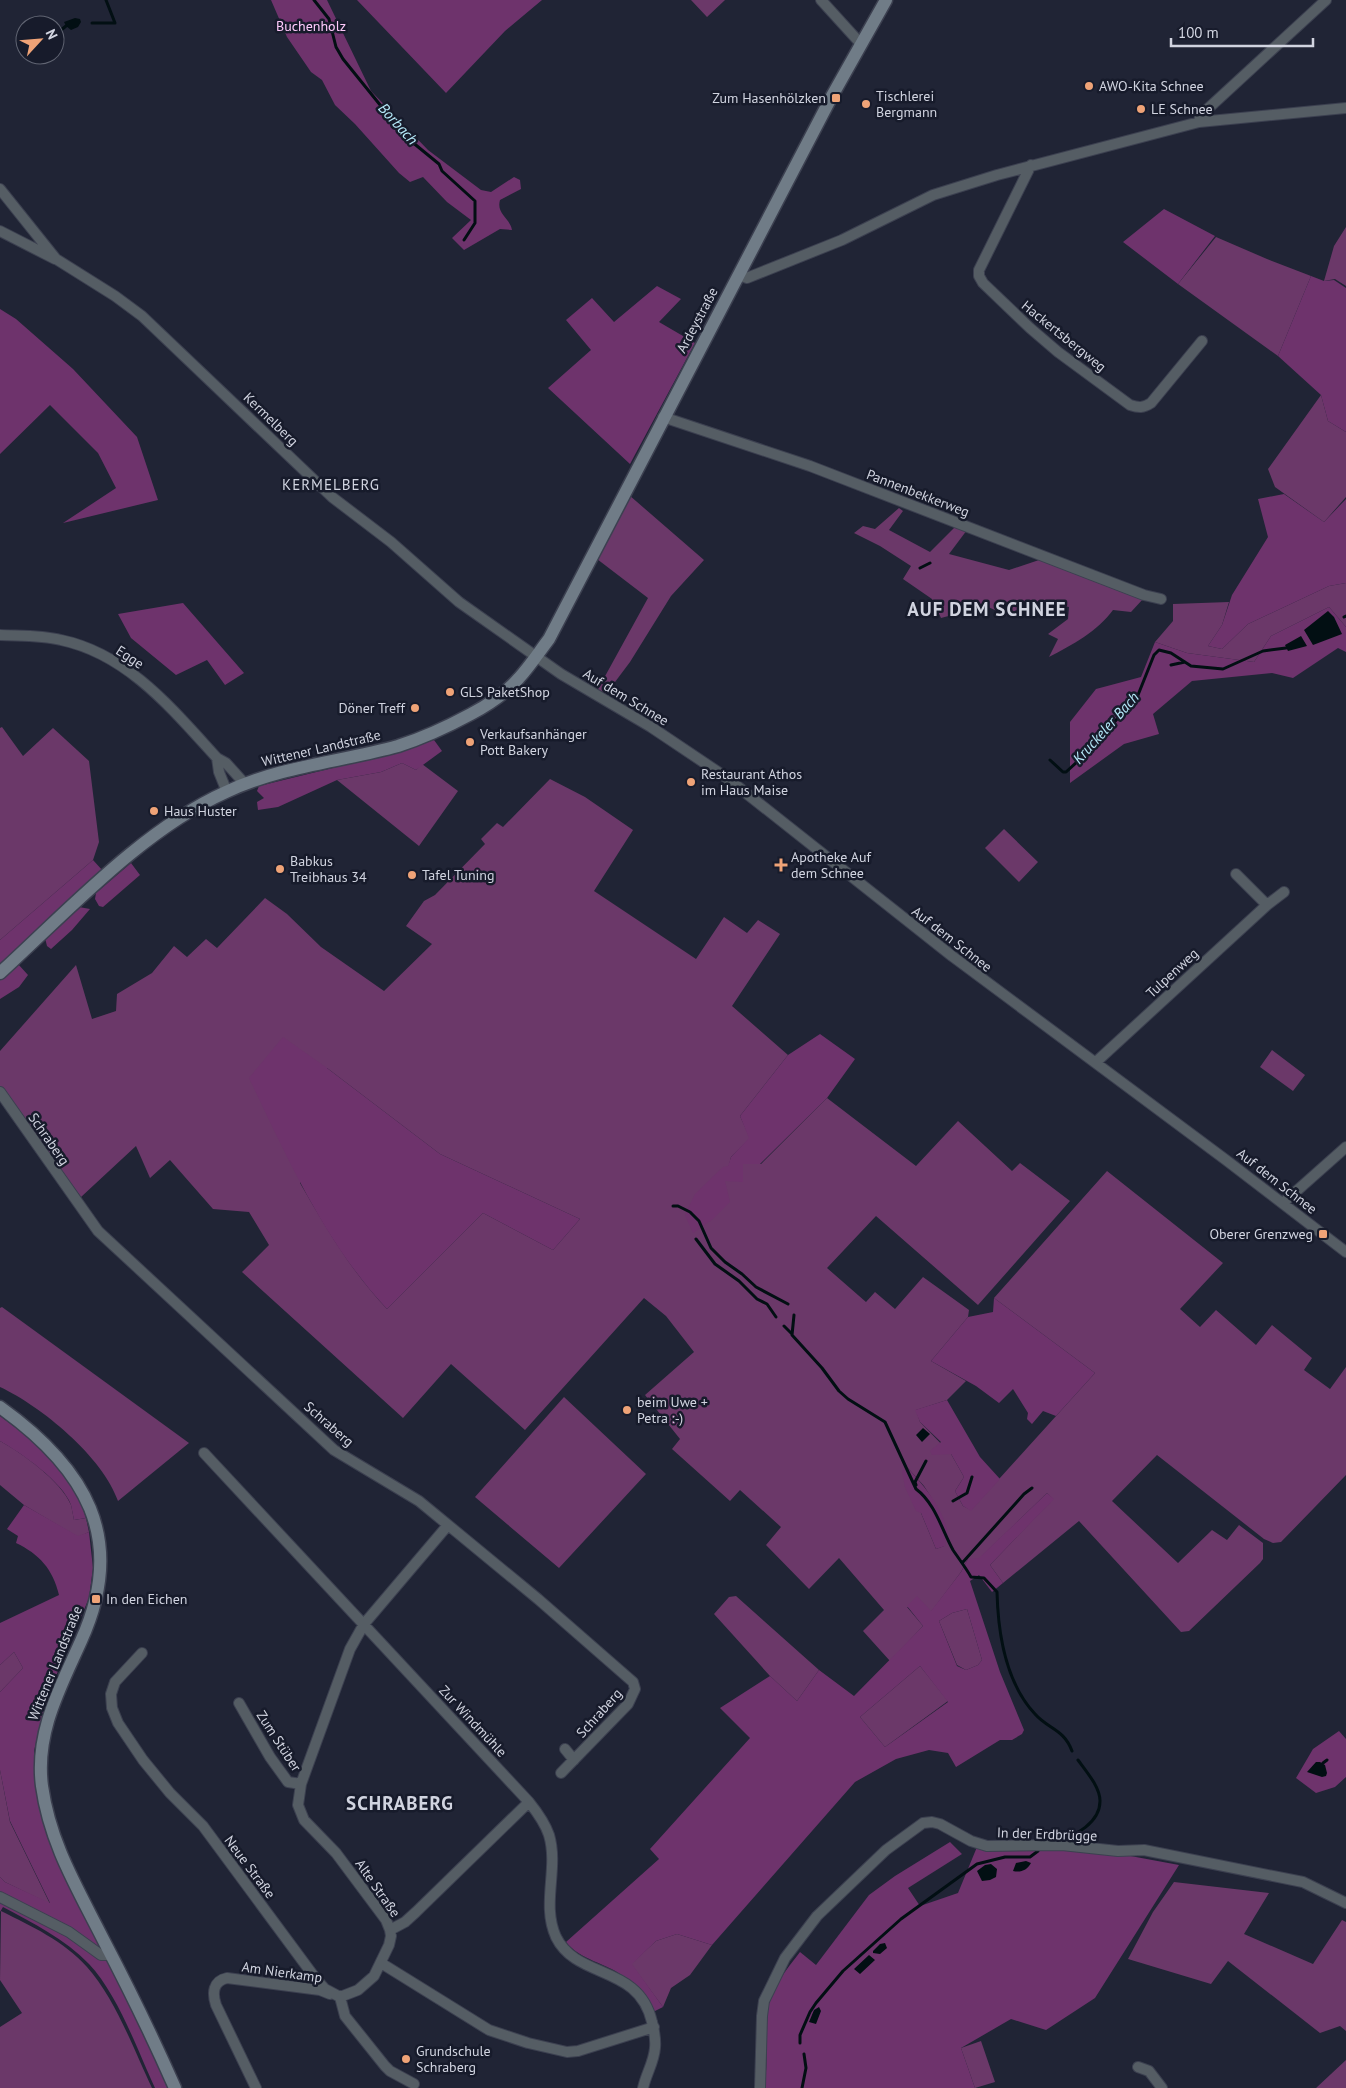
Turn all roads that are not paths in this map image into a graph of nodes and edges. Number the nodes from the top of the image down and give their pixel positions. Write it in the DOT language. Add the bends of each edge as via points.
graph roads {
  1 [pos="821,0"];
  2 [pos="886,0"];
  3 [pos="1326,0"];
  4 [pos="861,44"];
  5 [pos="1346,108"];
  6 [pos="1198,122"];
  7 [pos="1031,165"];
  8 [pos="0,189"];
  9 [pos="0,231"];
  10 [pos="56,259"];
  11 [pos="738,275"];
  12 [pos="1202,341"];
  13 [pos="663,417"];
  14 [pos="1161,598"];
  15 [pos="0,635"];
  16 [pos="536,656"];
  17 [pos="217,758"];
  18 [pos="245,784"];
  19 [pos="226,792"];
  20 [pos="1236,874"];
  21 [pos="1284,892"];
  22 [pos="1267,906"];
  23 [pos="0,973"];
  24 [pos="1096,1062"];
  25 [pos="0,1092"];
  26 [pos="1346,1147"];
  27 [pos="1283,1203"];
  28 [pos="1346,1252"];
  29 [pos="0,1407"];
  30 [pos="204,1453"];
  31 [pos="448,1526"];
  32 [pos="364,1624"];
  33 [pos="142,1653"];
  34 [pos="239,1703"];
  35 [pos="565,1749"];
  36 [pos="574,1760"];
  37 [pos="561,1773"];
  38 [pos="301,1784"];
  39 [pos="529,1802"];
  40 [pos="0,1896"];
  41 [pos="1346,1903"];
  42 [pos="390,1930"];
  43 [pos="112,1955"];
  44 [pos="381,1963"];
  45 [pos="340,1997"];
  46 [pos="654,2027"];
  47 [pos="1138,2068"];
  48 [pos="414,2084"];
  49 [pos="175,2088"];
  50 [pos="256,2088"];
  51 [pos="643,2088"];
  52 [pos="760,2088"];
  53 [pos="1162,2088"];
  1 -- 4 [label="street"];
  2 -- 4 [label="main road, Ardeystraße"];
  3 -- 6 [label="street" via="1200,116"];
  4 -- 11 [label="main road, Ardeystraße"];
  5 -- 6 [label="street"];
  6 -- 7 [label="street"];
  7 -- 11 [label="street" via="933,195 842,240 747,278"];
  7 -- 12 [label="street, Hackertsbergweg" via="979,270 983,282 1058,352 1137,407 1151,403"];
  8 -- 10 [label="street, Kermelberg"];
  9 -- 10 [label="street"];
  10 -- 16 [label="street, Kermelberg" via="142,316 332,497 392,542 460,602"];
  11 -- 13 [label="main road, Ardeystraße"];
  13 -- 14 [label="street, Pannenbekkerweg" via="810,466 1144,595"];
  13 -- 16 [label="main road, Ardeystraße" via="582,577 549,639"];
  15 -- 17 [label="street, Egge" via="60,639 112,661 158,695"];
  16 -- 18 [label="main road, Wittener Landstraße" via="519,679 492,701 422,738 300,766"];
  16 -- 24 [label="street, Auf dem Schnee" via="727,778 923,934"];
  17 -- 18 [label="street, Egge"];
  17 -- 19 [label="street" via="218,772"];
  18 -- 19 [label="main road, Wittener Landstraße"];
  19 -- 23 [label="main road, Wittener Landstraße" via="159,831"];
  20 -- 22 [label="street"];
  21 -- 22 [label="street, Tulpenweg"];
  22 -- 24 [label="street, Tulpenweg"];
  24 -- 27 [label="street, Auf dem Schnee"];
  25 -- 31 [label="street, Schraberg" via="98,1231 334,1450 419,1501"];
  26 -- 27 [label="street"];
  27 -- 28 [label="street, Auf dem Schnee"];
  29 -- 43 [label="main road, Wittener Landstraße" via="42,1440 70,1472 87,1500 97,1532 99,1568 96,1599 85,1633 49,1714 40,1760 45,1804 58,1850"];
  30 -- 32 [label="street, Zur Windmühle"];
  31 -- 32 [label="street, Alte Straße"];
  31 -- 36 [label="street, Schraberg" via="633,1682 635,1689 628,1704"];
  32 -- 38 [label="street, Alte Straße" via="350,1648"];
  32 -- 39 [label="street, Zur Windmühle"];
  33 -- 45 [label="street, Neue Straße" via="115,1682 111,1694 112,1708 118,1723 170,1793 203,1826 316,1980"];
  34 -- 38 [label="street, Zum Stüber" via="288,1782"];
  35 -- 36 [label="street, Schraberg"];
  36 -- 37 [label="street, Schraberg"];
  38 -- 42 [label="street, Alte Straße" via="298,1805 304,1820 336,1853"];
  39 -- 42 [label="street" via="416,1912"];
  39 -- 46 [label="street, Zur Windmühle" via="548,1835 551,1850 550,1920 557,1938 575,1959 616,1977 632,1988 648,2008"];
  40 -- 43 [label="street" via="69,1932 101,1955"];
  41 -- 52 [label="street, In der Erdbrügge" via="1303,1882 1144,1850 1118,1851 1062,1845 987,1846 940,1824 923,1823 886,1850 817,1916 786,1958 764,2001"];
  42 -- 44 [label="street, Alte Straße" via="389,1945"];
  43 -- 49 [label="main road, Wittener Landstraße"];
  44 -- 45 [label="street, Alte Straße" via="367,1984"];
  44 -- 46 [label="street" via="489,2030 528,2043 567,2052 578,2051"];
  45 -- 48 [label="street" via="345,2016 385,2066"];
  45 -- 50 [label="street, Am Nierkamp" via="320,1990 227,1978 220,1980 214,1987 216,2005"];
  46 -- 51 [label="street" via="655,2052"];
  47 -- 53 [label="street" via="1148,2071"];
}
